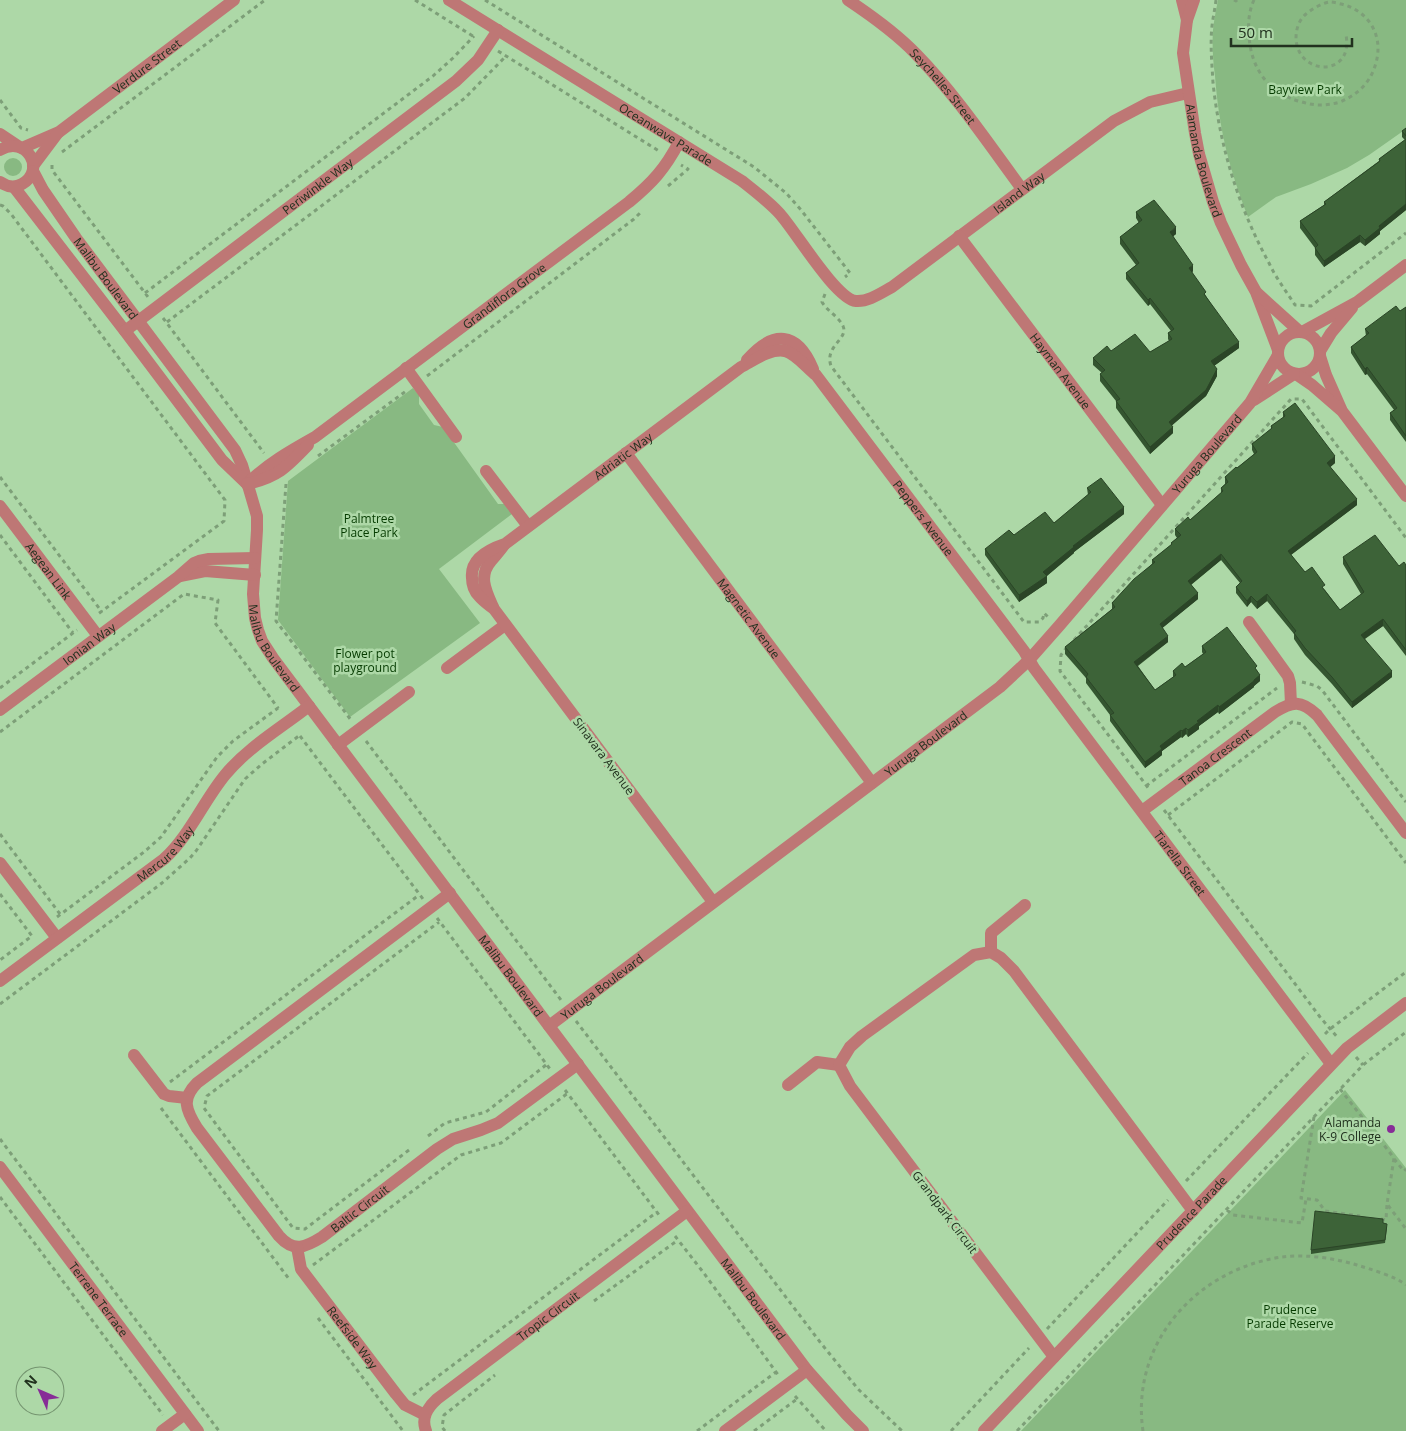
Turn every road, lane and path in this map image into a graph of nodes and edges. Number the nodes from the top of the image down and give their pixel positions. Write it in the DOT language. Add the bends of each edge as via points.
graph roads {
  1 [pos="234,0"];
  2 [pos="265,0"];
  3 [pos="415,0"];
  4 [pos="449,0"];
  5 [pos="485,0"];
  6 [pos="848,0"];
  7 [pos="1182,0"];
  8 [pos="1194,0"];
  9 [pos="1216,0"];
  10 [pos="1254,0"];
  11 [pos="1330,1"];
  12 [pos="1186,20"];
  13 [pos="498,30"];
  14 [pos="1346,35"];
  15 [pos="474,36"];
  16 [pos="489,46"];
  17 [pos="506,56"];
  18 [pos="1188,93"];
  19 [pos="59,132"];
  20 [pos="0,134"];
  21 [pos="679,142"];
  22 [pos="20,147"];
  23 [pos="0,150"];
  24 [pos="61,153"];
  25 [pos="670,158"];
  26 [pos="33,169"];
  27 [pos="59,178"];
  28 [pos="5,186"];
  29 [pos="665,189"];
  30 [pos="1022,189"];
  31 [pos="0,204"];
  32 [pos="646,207"];
  33 [pos="1406,233"];
  34 [pos="959,236"];
  35 [pos="1406,265"];
  36 [pos="834,286"];
  37 [pos="1256,292"];
  38 [pos="145,294"];
  39 [pos="854,301"];
  40 [pos="1357,302"];
  41 [pos="156,308"];
  42 [pos="138,321"];
  43 [pos="166,322"];
  44 [pos="125,331"];
  45 [pos="1300,332"];
  46 [pos="785,345"];
  47 [pos="1278,352"];
  48 [pos="1320,353"];
  49 [pos="406,368"];
  50 [pos="1295,374"];
  51 [pos="417,383"];
  52 [pos="1250,403"];
  53 [pos="1342,411"];
  54 [pos="456,437"];
  55 [pos="626,453"];
  56 [pos="316,458"];
  57 [pos="275,468"];
  58 [pos="486,471"];
  59 [pos="0,477"];
  60 [pos="247,484"];
  61 [pos="1406,496"];
  62 [pos="0,506"];
  63 [pos="1162,506"];
  64 [pos="528,526"];
  65 [pos="0,535"];
  66 [pos="1406,538"];
  67 [pos="505,544"];
  68 [pos="256,558"];
  69 [pos="484,572"];
  70 [pos="471,574"];
  71 [pos="255,576"];
  72 [pos="178,577"];
  73 [pos="494,609"];
  74 [pos="102,612"];
  75 [pos="88,622"];
  76 [pos="1249,622"];
  77 [pos="505,625"];
  78 [pos="1059,626"];
  79 [pos="73,633"];
  80 [pos="98,636"];
  81 [pos="1074,640"];
  82 [pos="1029,660"];
  83 [pos="447,668"];
  84 [pos="1290,683"];
  85 [pos="0,688"];
  86 [pos="409,692"];
  87 [pos="1291,704"];
  88 [pos="309,706"];
  89 [pos="278,708"];
  90 [pos="0,710"];
  91 [pos="358,730"];
  92 [pos="0,732"];
  93 [pos="338,745"];
  94 [pos="872,783"];
  95 [pos="1146,786"];
  96 [pos="1157,800"];
  97 [pos="1406,802"];
  98 [pos="1142,811"];
  99 [pos="1168,814"];
  100 [pos="1406,833"];
  101 [pos="0,834"];
  102 [pos="1406,862"];
  103 [pos="0,863"];
  104 [pos="450,893"];
  105 [pos="0,894"];
  106 [pos="419,895"];
  107 [pos="713,902"];
  108 [pos="1025,905"];
  109 [pos="60,914"];
  110 [pos="440,922"];
  111 [pos="57,938"];
  112 [pos="991,952"];
  113 [pos="0,960"];
  114 [pos="0,981"];
  115 [pos="1406,1002"];
  116 [pos="569,1011"];
  117 [pos="549,1026"];
  118 [pos="1406,1032"];
  119 [pos="1347,1048"];
  120 [pos="134,1055"];
  121 [pos="578,1064"];
  122 [pos="1331,1064"];
  123 [pos="546,1065"];
  124 [pos="839,1065"];
  125 [pos="1363,1065"];
  126 [pos="788,1084"];
  127 [pos="1340,1089"];
  128 [pos="568,1093"];
  129 [pos="164,1094"];
  130 [pos="186,1098"];
  131 [pos="1314,1117"];
  132 [pos="0,1139"];
  133 [pos="422,1141"];
  134 [pos="414,1147"];
  135 [pos="1394,1158"];
  136 [pos="0,1167"];
  137 [pos="1406,1169"];
  138 [pos="0,1197"];
  139 [pos="1306,1199"];
  140 [pos="1387,1204"];
  141 [pos="1193,1210"];
  142 [pos="1226,1210"];
  143 [pos="687,1211"];
  144 [pos="657,1212"];
  145 [pos="1369,1218"];
  146 [pos="1378,1219"];
  147 [pos="1406,1230"];
  148 [pos="678,1240"];
  149 [pos="297,1247"];
  150 [pos="302,1269"];
  151 [pos="294,1286"];
  152 [pos="1406,1286"];
  153 [pos="591,1303"];
  154 [pos="318,1317"];
  155 [pos="1054,1357"];
  156 [pos="807,1370"];
  157 [pos="776,1372"];
  158 [pos="498,1373"];
  159 [pos="797,1399"];
  160 [pos="405,1405"];
  161 [pos="185,1414"];
  162 [pos="425,1415"];
  163 [pos="166,1428"];
  164 [pos="402,1429"];
  165 [pos="198,1431"];
  166 [pos="219,1431"];
  167 [pos="426,1431"];
  168 [pos="446,1431"];
  169 [pos="696,1431"];
  170 [pos="725,1431"];
  171 [pos="754,1431"];
  172 [pos="863,1431"];
  173 [pos="902,1431"];
  174 [pos="984,1431"];
  175 [pos="1017,1431"];
  176 [pos="1143,1431"];
  1 -- 19 [label="street, Verdure Street"];
  2 -- 24 [label="path"];
  3 -- 15 [label="path"];
  4 -- 13 [label="street, Oceanwave Parade"];
  5 -- 36 [label="path" via="770,178 801,210 850,274"];
  6 -- 30 [label="street, Seychelles Street" via="874,17 944,84"];
  7 -- 12 [label="street, Alamanda Boulevard"];
  8 -- 12 [label="street, Alamanda Boulevard"];
  9 -- 33 [label="path" via="1212,70 1226,156 1234,186 1253,232 1295,305 1311,306"];
  10 -- 11 [label="path" via="1249,15 1249,38 1257,69 1280,93 1296,101 1316,105 1335,104 1355,94 1371,75 1377,57 1377,39 1370,22 1359,11"];
  11 -- 14 [label="path" via="1302,19 1296,35 1298,50 1313,65 1332,66 1346,53"];
  12 -- 18 [label="street, Alamanda Boulevard" via="1183,52"];
  13 -- 16 [label="street, Periwinkle Way"];
  13 -- 21 [label="street, Oceanwave Parade"];
  15 -- 16 [label="path"];
  15 -- 38 [label="path" via="433,76"];
  16 -- 17 [label="path"];
  16 -- 41 [label="street, Periwinkle Way" via="456,81"];
  17 -- 25 [label="path"];
  17 -- 43 [label="path" via="466,98"];
  18 -- 30 [label="street, Island Way" via="1150,102 1126,114"];
  18 -- 37 [label="street, Alamanda Boulevard" via="1196,140 1213,202 1230,244"];
  19 -- 22 [label="street, Verdure Street"];
  19 -- 26 [label="street, Verdure Street"];
  20 -- 22 [label="street"];
  21 -- 25 [label="street, Grandiflora Grove"];
  21 -- 36 [label="street, Oceanwave Parade" via="742,182 772,206"];
  22 -- 23 [label="street, Verdure Street"];
  22 -- 26 [label="street, Malibu Boulevard" via="30,156"];
  25 -- 29 [label="path" via="688,169"];
  25 -- 49 [label="street, Grandiflora Grove" via="654,180 629,202"];
  26 -- 28 [label="street, Verdure Street" via="20,186"];
  26 -- 42 [label="street, Malibu Boulevard" via="43,190"];
  27 -- 38 [label="path"];
  28 -- 44 [label="street, Malibu Boulevard"];
  30 -- 34 [label="street, Island Way"];
  31 -- 74 [label="path" via="17,222 225,500 224,521"];
  32 -- 51 [label="path"];
  34 -- 39 [label="street, Island Way" via="892,287 866,300"];
  34 -- 63 [label="street, Hayman Avenue"];
  35 -- 40 [label="street"];
  36 -- 39 [label="street, Oceanwave Parade"];
  36 -- 78 [label="path" via="823,296 822,302 844,330 830,355 832,366 1024,622 1039,622 1044,613"];
  37 -- 45 [label="street, Alamanda Boulevard"];
  37 -- 47 [label="street, Alamanda Boulevard"];
  38 -- 41 [label="path"];
  40 -- 45 [label="street"];
  40 -- 48 [label="street" via="1331,333"];
  41 -- 42 [label="street, Periwinkle Way"];
  41 -- 43 [label="path"];
  42 -- 44 [label="street, Periwinkle Way"];
  42 -- 60 [label="street, Malibu Boulevard" via="235,450"];
  43 -- 57 [label="path"];
  44 -- 60 [label="street, Malibu Boulevard" via="222,460"];
  45 -- 47 [label="street" via="1287,335"];
  45 -- 48 [label="street" via="1315,338"];
  46 -- 55 [label="street, Adriatic Way" via="741,367"];
  46 -- 82 [label="street, Peppers Avenue" via="816,375"];
  47 -- 50 [label="street" via="1283,367"];
  47 -- 52 [label="street, Yuruga Boulevard"];
  48 -- 50 [label="street" via="1314,368"];
  48 -- 53 [label="street"];
  49 -- 51 [label="street"];
  49 -- 57 [label="street, Grandiflora Grove" via="315,437 292,463"];
  50 -- 52 [label="street, Yuruga Boulevard"];
  50 -- 53 [label="street"];
  51 -- 54 [label="street"];
  51 -- 56 [label="path"];
  52 -- 63 [label="street, Yuruga Boulevard"];
  53 -- 61 [label="street"];
  55 -- 64 [label="street, Adriatic Way"];
  55 -- 94 [label="street, Magnetic Avenue"];
  57 -- 60 [label="street, Grandiflora Grove" via="264,480"];
  57 -- 91 [label="path" via="286,482 276,621"];
  58 -- 64 [label="street"];
  59 -- 74 [label="path"];
  60 -- 68 [label="street, Malibu Boulevard" via="257,516"];
  62 -- 75 [label="street, Aegean Link"];
  63 -- 78 [label="street, Yuruga Boulevard"];
  64 -- 67 [label="street, Adriatic Way"];
  65 -- 79 [label="path"];
  66 -- 81 [label="path" via="1302,399 1291,399"];
  67 -- 69 [label="street, Adriatic Way"];
  67 -- 70 [label="street, Adriatic Way" via="477,560"];
  68 -- 71 [label="street, Malibu Boulevard"];
  68 -- 72 [label="street, Ionian Way" via="199,561"];
  69 -- 73 [label="street, Sinavara Avenue" via="484,586"];
  70 -- 73 [label="street, Sinavara Avenue" via="475,591"];
  71 -- 72 [label="street, Ionian Way" via="205,571"];
  71 -- 88 [label="street, Malibu Boulevard" via="253,606 260,636"];
  72 -- 80 [label="street, Ionian Way"];
  73 -- 77 [label="street, Sinavara Avenue"];
  74 -- 75 [label="path"];
  75 -- 79 [label="path"];
  75 -- 80 [label="street, Aegean Link"];
  76 -- 84 [label="street" via="1283,667"];
  77 -- 83 [label="street"];
  77 -- 107 [label="street, Sinavara Avenue"];
  78 -- 81 [label="path"];
  78 -- 82 [label="street, Yuruga Boulevard"];
  79 -- 85 [label="path"];
  80 -- 90 [label="street, Ionian Way"];
  81 -- 95 [label="path" via="1061,655 1060,671"];
  82 -- 94 [label="street, Yuruga Boulevard" via="996,690"];
  82 -- 98 [label="street, Tiarella Street"];
  84 -- 87 [label="street"];
  84 -- 95 [label="path" via="1275,690"];
  84 -- 97 [label="path" via="1308,683 1322,690"];
  86 -- 91 [label="street"];
  87 -- 96 [label="street, Tanoa Crescent" via="1275,712"];
  87 -- 100 [label="street" via="1307,706 1317,715"];
  88 -- 93 [label="street, Malibu Boulevard"];
  88 -- 111 [label="street, Mercure Way" via="234,765 171,852"];
  89 -- 92 [label="path" via="215,623 218,600 184,594"];
  91 -- 93 [label="street"];
  91 -- 116 [label="path"];
  93 -- 104 [label="street, Malibu Boulevard"];
  94 -- 107 [label="street, Yuruga Boulevard"];
  95 -- 96 [label="path"];
  96 -- 98 [label="street, Tanoa Crescent"];
  96 -- 99 [label="path"];
  98 -- 122 [label="street, Tiarella Street"];
  99 -- 102 [label="path" via="1292,722 1302,724"];
  99 -- 119 [label="path" via="1320,1017"];
  101 -- 109 [label="path"];
  103 -- 111 [label="street"];
  104 -- 117 [label="street, Malibu Boulevard"];
  104 -- 130 [label="street" via="201,1079"];
  105 -- 113 [label="path" via="32,936"];
  106 -- 129 [label="path" via="176,1076 164,1086"];
  107 -- 116 [label="street, Yuruga Boulevard"];
  108 -- 112 [label="street" via="991,932"];
  110 -- 134 [label="path" via="207,1096 204,1108 293,1228 305,1229"];
  111 -- 114 [label="street, Mercure Way"];
  112 -- 124 [label="street" via="974,955 862,1036 850,1047"];
  112 -- 141 [label="street" via="1014,971"];
  115 -- 119 [label="street, Prudence Parade"];
  116 -- 117 [label="street, Yuruga Boulevard"];
  116 -- 173 [label="path" via="820,1342 858,1389"];
  117 -- 121 [label="street, Malibu Boulevard"];
  118 -- 125 [label="path"];
  119 -- 122 [label="street, Prudence Parade"];
  119 -- 125 [label="path"];
  120 -- 129 [label="street"];
  121 -- 143 [label="street, Malibu Boulevard"];
  121 -- 149 [label="street, Baltic Circuit" via="498,1122 453,1139 322,1237"];
  122 -- 141 [label="street, Prudence Parade"];
  123 -- 133 [label="path" via="486,1112 445,1123"];
  124 -- 126 [label="street" via="817,1062"];
  124 -- 155 [label="street, Grandpark Circuit" via="850,1086"];
  125 -- 127 [label="path"];
  127 -- 131 [label="path"];
  127 -- 135 [label="path"];
  128 -- 150 [label="path" via="501,1143 461,1155 316,1263"];
  129 -- 130 [label="street"];
  129 -- 151 [label="path" via="164,1103 159,1106"];
  130 -- 149 [label="street" via="188,1111 197,1128 279,1236"];
  131 -- 139 [label="path" via="1301,1198"];
  131 -- 142 [label="path"];
  132 -- 166 [label="path"];
  135 -- 137 [label="path" via="1404,1171"];
  135 -- 140 [label="path"];
  136 -- 161 [label="street, Terrene Terrace"];
  138 -- 163 [label="path"];
  139 -- 142 [label="path" via="1302,1223 1233,1215"];
  139 -- 145 [label="path" via="1317,1200 1325,1211"];
  140 -- 146 [label="path" via="1386,1220"];
  140 -- 147 [label="path"];
  141 -- 155 [label="street, Prudence Parade"];
  142 -- 175 [label="path"];
  143 -- 156 [label="street, Malibu Boulevard"];
  143 -- 162 [label="street, Tropic Circuit" via="441,1395"];
  144 -- 160 [label="path" via="422,1388"];
  148 -- 153 [label="path"];
  149 -- 150 [label="street, Reefside Way"];
  150 -- 160 [label="street, Reefside Way"];
  152 -- 176 [label="path" via="1397,1279 1344,1262 1299,1256 1264,1260 1217,1279 1180,1310 1153,1354 1142,1393"];
  154 -- 164 [label="path"];
  155 -- 174 [label="street, Prudence Parade"];
  156 -- 170 [label="street"];
  156 -- 172 [label="street, Malibu Boulevard"];
  157 -- 169 [label="path"];
  158 -- 168 [label="path" via="444,1415 442,1427"];
  159 -- 171 [label="path"];
  160 -- 162 [label="street, Reefside Way"];
  160 -- 164 [label="path"];
  161 -- 163 [label="street"];
  161 -- 165 [label="street, Terrene Terrace"];
  162 -- 167 [label="street"];
}
